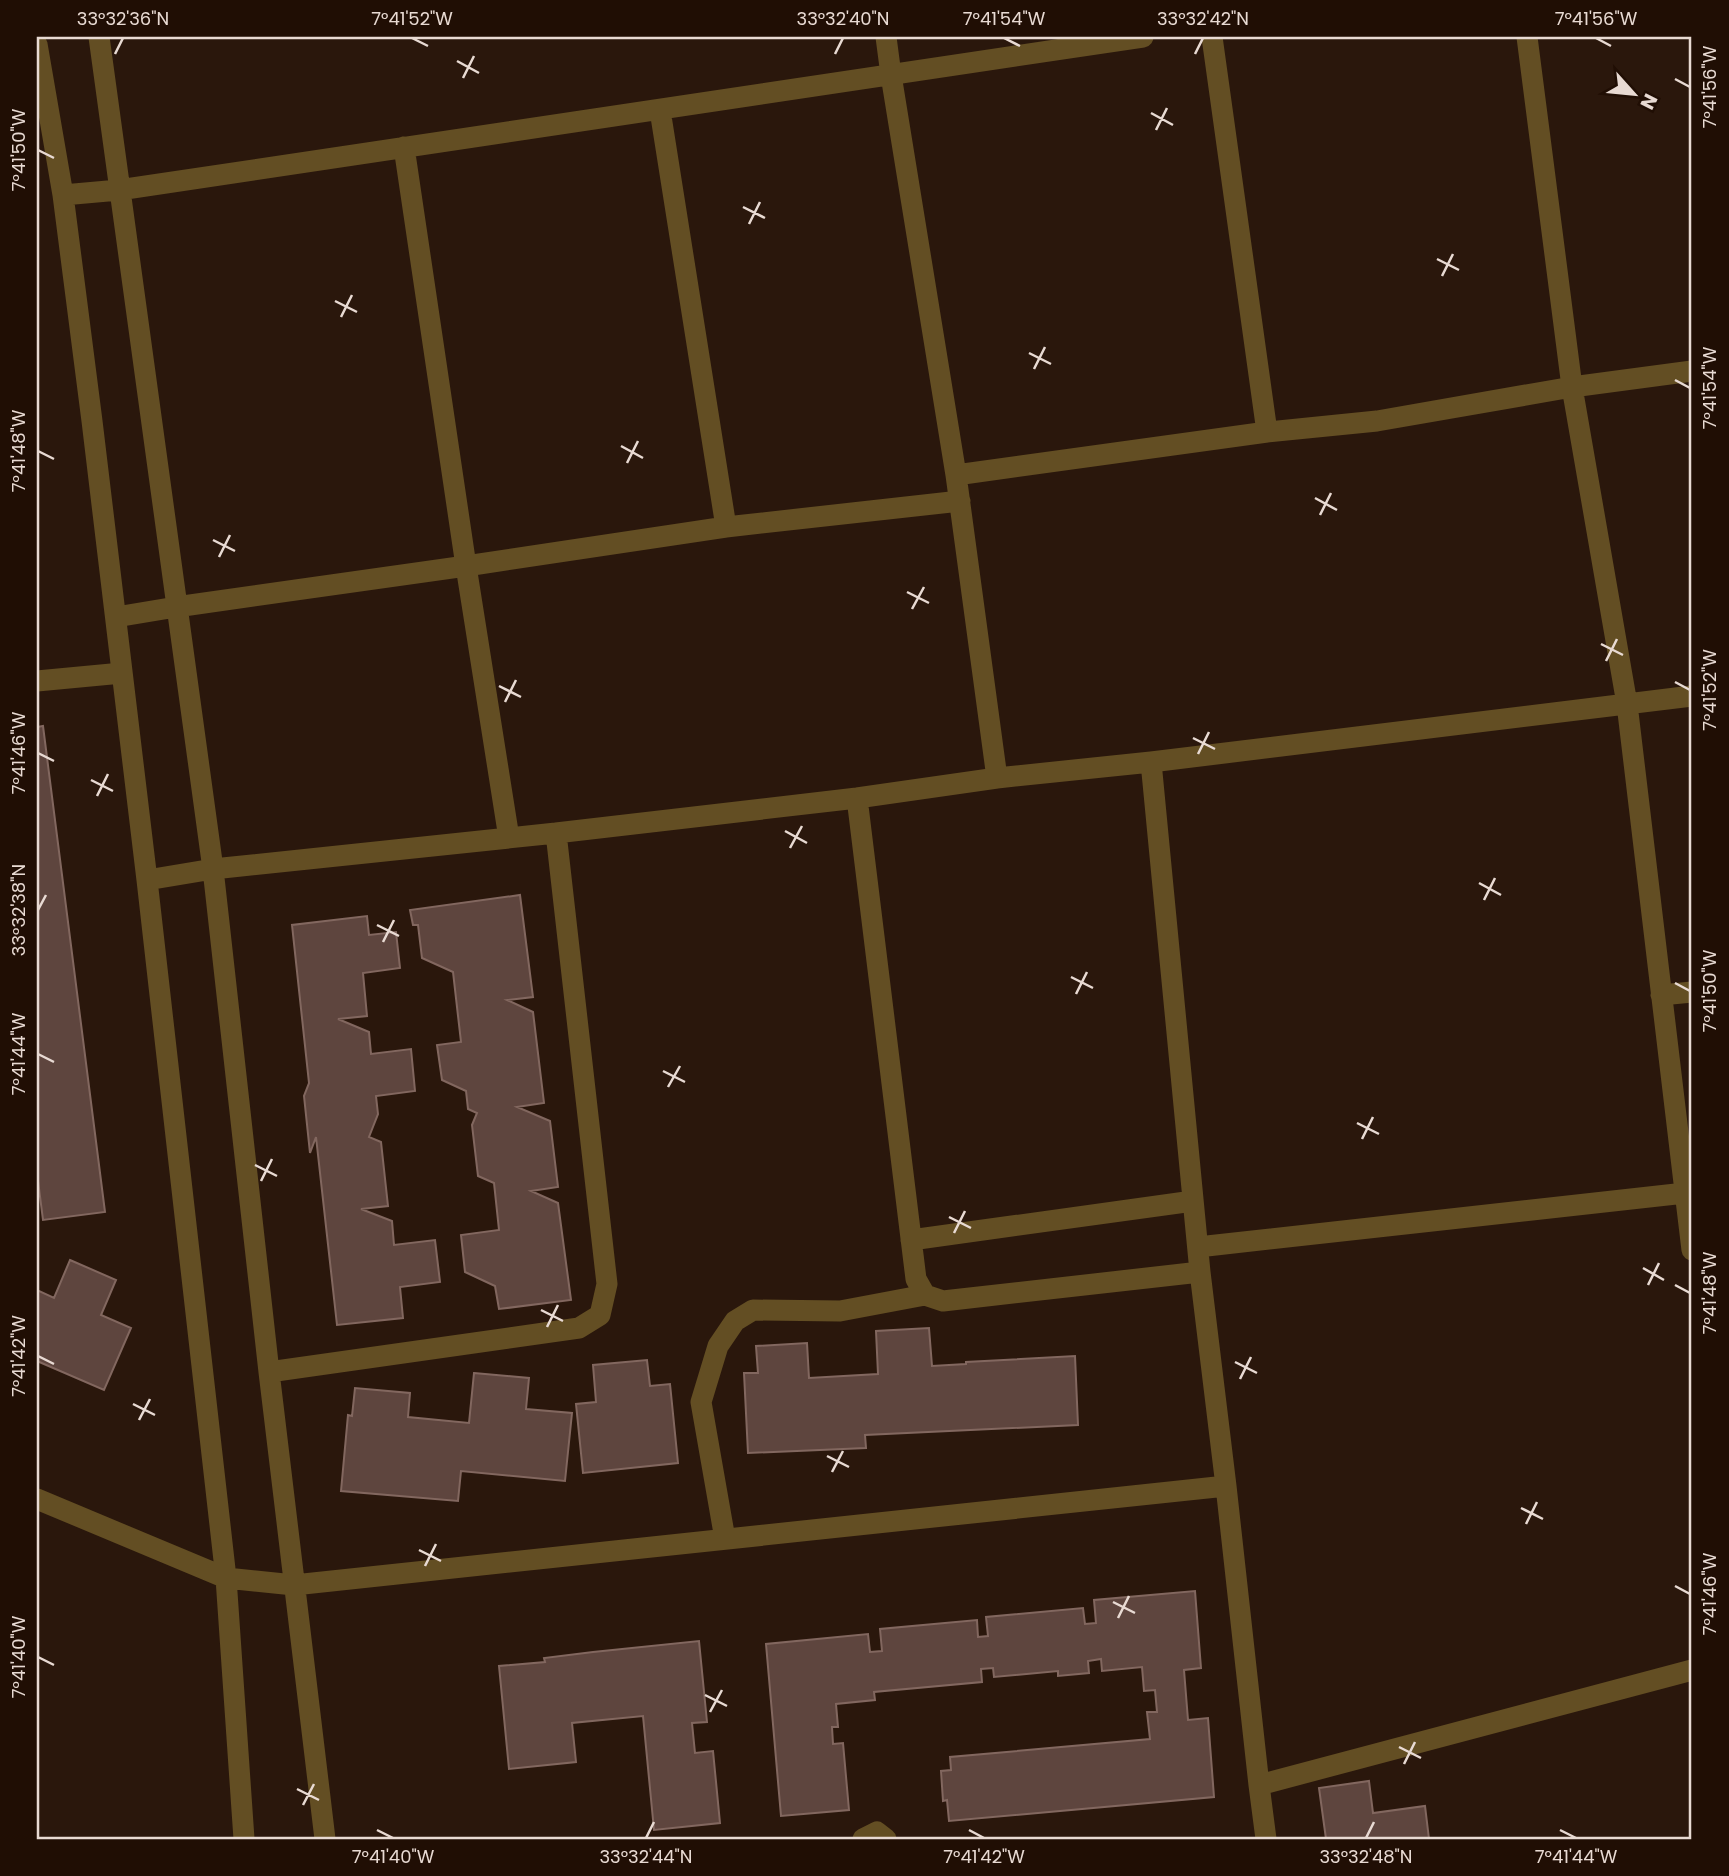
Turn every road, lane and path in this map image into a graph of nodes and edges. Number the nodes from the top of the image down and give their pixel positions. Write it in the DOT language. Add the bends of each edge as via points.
graph roads {
  1 [pos="99,37"];
  2 [pos="886,37"];
  3 [pos="1143,37"];
  4 [pos="1212,37"];
  5 [pos="1527,37"];
  6 [pos="37,44"];
  7 [pos="891,75"];
  8 [pos="660,110"];
  9 [pos="404,147"];
  10 [pos="119,190"];
  11 [pos="63,195"];
  12 [pos="1692,371"];
  13 [pos="1572,387"];
  14 [pos="1267,432"];
  15 [pos="956,474"];
  16 [pos="960,501"];
  17 [pos="726,527"];
  18 [pos="466,566"];
  19 [pos="176,607"];
  20 [pos="116,617"];
  21 [pos="122,673"];
  22 [pos="37,681"];
  23 [pos="1692,696"];
  24 [pos="1628,704"];
  25 [pos="1151,762"];
  26 [pos="997,778"];
  27 [pos="857,798"];
  28 [pos="556,833"];
  29 [pos="509,838"];
  30 [pos="213,869"];
  31 [pos="147,880"];
  32 [pos="1692,992"];
  33 [pos="1661,995"];
  34 [pos="1685,1193"];
  35 [pos="1193,1201"];
  36 [pos="911,1240"];
  37 [pos="1198,1247"];
  38 [pos="1692,1250"];
  39 [pos="1200,1272"];
  40 [pos="926,1295"];
  41 [pos="268,1372"];
  42 [pos="1226,1486"];
  43 [pos="37,1499"];
  44 [pos="725,1539"];
  45 [pos="226,1578"];
  46 [pos="295,1585"];
  47 [pos="1692,1670"];
  48 [pos="1259,1785"];
  49 [pos="244,1839"];
  50 [pos="325,1839"];
  51 [pos="863,1839"];
  52 [pos="886,1839"];
  53 [pos="1266,1839"];
  1 -- 10 [label="street"];
  2 -- 7 [label="street"];
  3 -- 7 [label="street"];
  4 -- 14 [label="street"];
  5 -- 13 [label="street"];
  6 -- 11 [label="street"];
  7 -- 8 [label="street"];
  7 -- 15 [label="street"];
  8 -- 9 [label="street"];
  8 -- 17 [label="street"];
  9 -- 10 [label="street"];
  9 -- 18 [label="street"];
  10 -- 11 [label="street"];
  10 -- 19 [label="street"];
  11 -- 20 [label="street"];
  12 -- 13 [label="street"];
  13 -- 14 [label="street" via="1377,421"];
  13 -- 24 [label="street"];
  14 -- 15 [label="street"];
  15 -- 16 [label="street"];
  16 -- 17 [label="street"];
  16 -- 26 [label="street"];
  17 -- 18 [label="street"];
  18 -- 19 [label="street"];
  18 -- 29 [label="street"];
  19 -- 20 [label="street"];
  19 -- 30 [label="street"];
  20 -- 21 [label="street"];
  21 -- 22 [label="street"];
  21 -- 31 [label="street"];
  23 -- 24 [label="street"];
  24 -- 25 [label="street"];
  24 -- 33 [label="street"];
  25 -- 26 [label="street"];
  25 -- 35 [label="street"];
  26 -- 27 [label="street"];
  27 -- 28 [label="street"];
  27 -- 36 [label="street"];
  28 -- 29 [label="street"];
  28 -- 41 [label="street" via="607,1284 600,1315 579,1328"];
  29 -- 30 [label="street"];
  30 -- 31 [label="street"];
  30 -- 41 [label="street"];
  31 -- 45 [label="street"];
  32 -- 33 [label="street"];
  33 -- 34 [label="street"];
  34 -- 37 [label="street"];
  34 -- 38 [label="street"];
  35 -- 36 [label="street"];
  35 -- 37 [label="street"];
  36 -- 40 [label="street" via="916,1279"];
  37 -- 39 [label="street"];
  39 -- 40 [label="street" via="943,1301"];
  39 -- 42 [label="street"];
  40 -- 44 [label="street" via="840,1311 753,1311 735,1321 718,1346 701,1402"];
  41 -- 46 [label="street"];
  42 -- 44 [label="street"];
  42 -- 48 [label="street"];
  43 -- 45 [label="street"];
  44 -- 46 [label="street"];
  45 -- 46 [label="street"];
  45 -- 49 [label="street"];
  46 -- 50 [label="street"];
  47 -- 48 [label="street"];
  48 -- 53 [label="street"];
  51 -- 52 [label="street" via="877,1832"];
}
